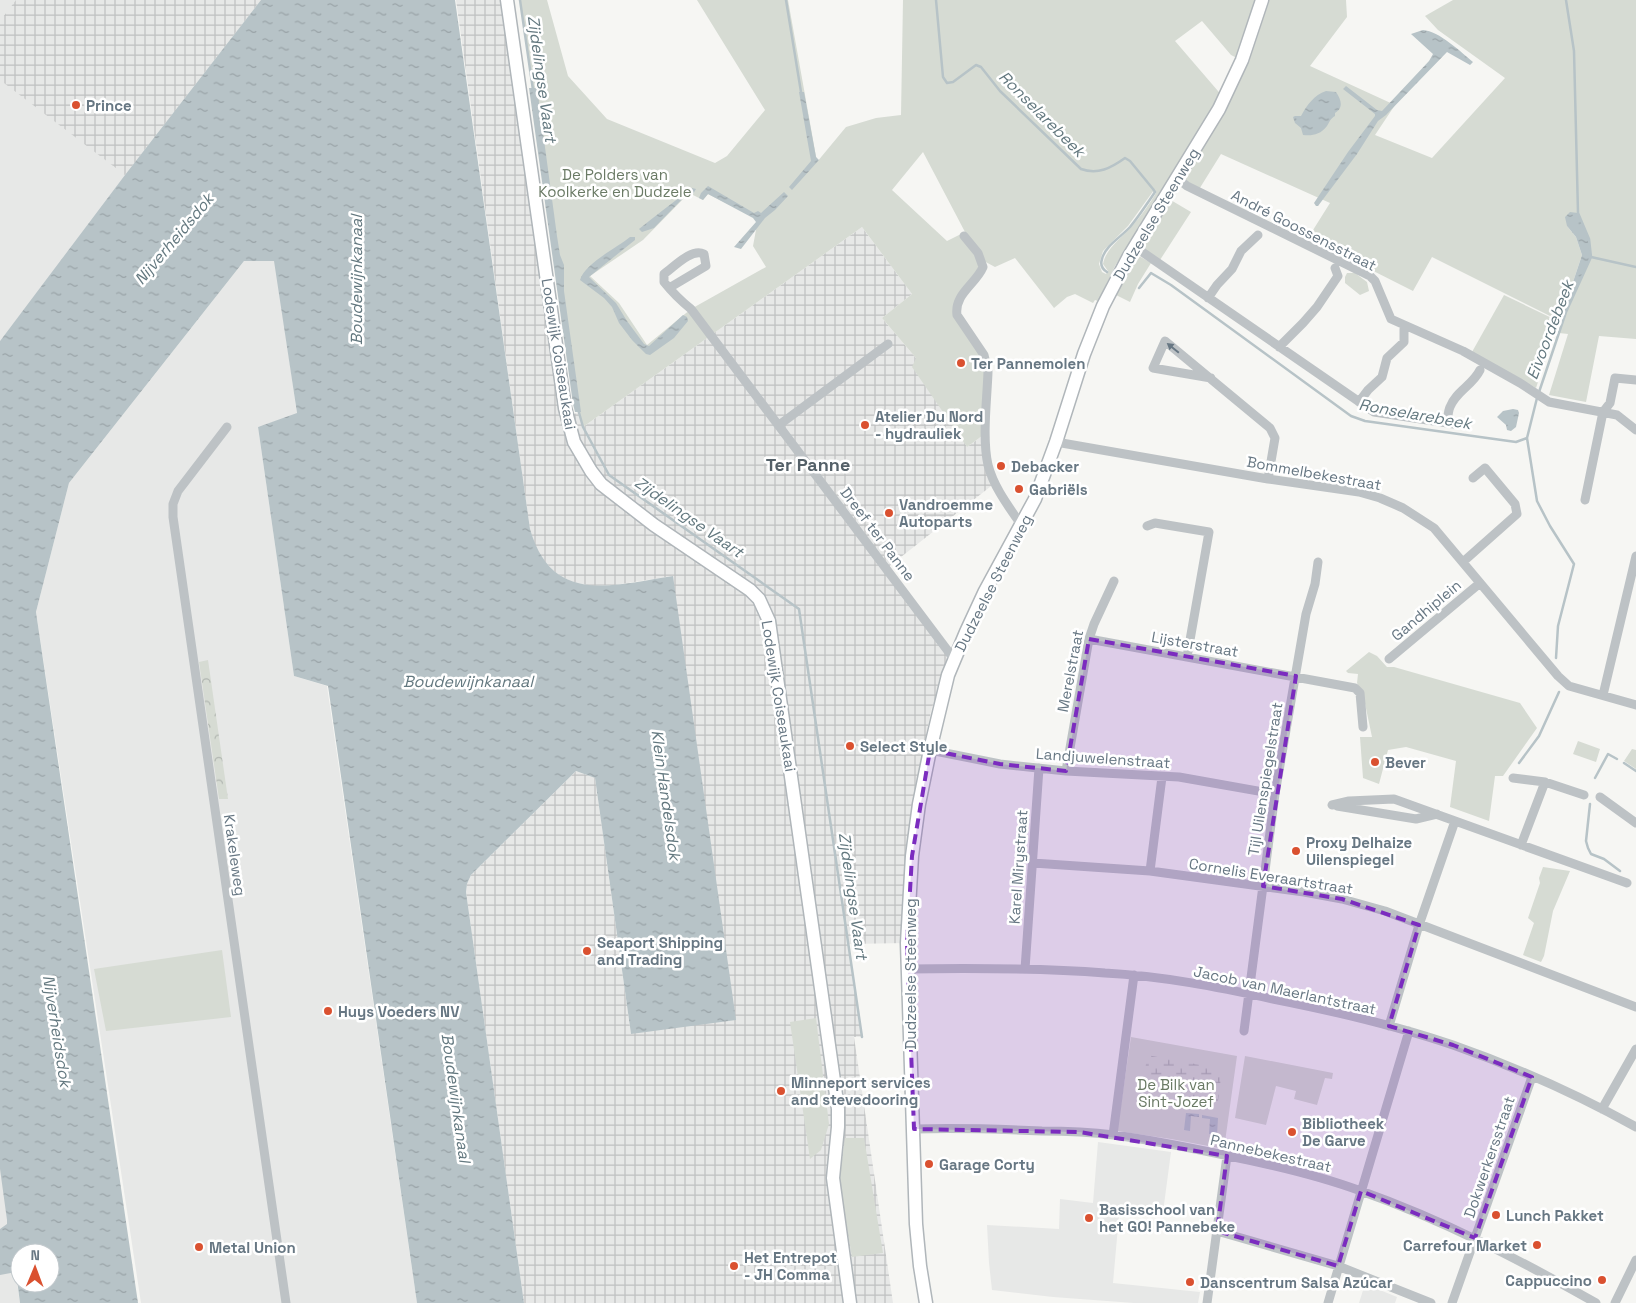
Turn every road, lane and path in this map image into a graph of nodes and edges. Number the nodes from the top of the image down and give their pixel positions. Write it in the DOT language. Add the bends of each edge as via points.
graph roads {
  1 [pos="507,0"];
  2 [pos="1262,0"];
  3 [pos="1177,178"];
  4 [pos="1258,234"];
  5 [pos="964,236"];
  6 [pos="1135,246"];
  7 [pos="1335,268"];
  8 [pos="669,288"];
  9 [pos="1208,298"];
  10 [pos="1404,329"];
  11 [pos="888,344"];
  12 [pos="1279,347"];
  13 [pos="1480,370"];
  14 [pos="1212,378"];
  15 [pos="1636,380"];
  16 [pos="1359,402"];
  17 [pos="1603,412"];
  18 [pos="779,425"];
  19 [pos="228,427"];
  20 [pos="1636,430"];
  21 [pos="1056,442"];
  22 [pos="1473,478"];
  23 [pos="1268,479"];
  24 [pos="1585,500"];
  25 [pos="1022,526"];
  26 [pos="1147,526"];
  27 [pos="1636,556"];
  28 [pos="1464,561"];
  29 [pos="1318,562"];
  30 [pos="1114,581"];
  31 [pos="1480,583"];
  32 [pos="1089,639"];
  33 [pos="1187,657"];
  34 [pos="954,659"];
  35 [pos="1390,659"];
  36 [pos="1296,676"];
  37 [pos="1603,696"];
  38 [pos="1636,705"];
  39 [pos="1363,727"];
  40 [pos="930,750"];
  41 [pos="1039,768"];
  42 [pos="1066,771"];
  43 [pos="1162,777"];
  44 [pos="1513,778"];
  45 [pos="1545,782"];
  46 [pos="1275,794"];
  47 [pos="1584,795"];
  48 [pos="1600,797"];
  49 [pos="1437,814"];
  50 [pos="1456,821"];
  51 [pos="1636,823"];
  52 [pos="1521,845"];
  53 [pos="1033,863"];
  54 [pos="1150,871"];
  55 [pos="1627,883"];
  56 [pos="1263,886"];
  57 [pos="1419,924"];
  58 [pos="908,969"];
  59 [pos="1025,969"];
  60 [pos="1134,976"];
  61 [pos="1248,993"];
  62 [pos="1636,1006"];
  63 [pos="1389,1026"];
  64 [pos="1244,1031"];
  65 [pos="1409,1031"];
  66 [pos="1636,1049"];
  67 [pos="1532,1077"];
  68 [pos="1602,1109"];
  69 [pos="1636,1127"];
  70 [pos="914,1129"];
  71 [pos="1114,1135"];
  72 [pos="1227,1156"];
  73 [pos="1361,1191"];
  74 [pos="1217,1231"];
  75 [pos="1476,1238"];
  76 [pos="1636,1260"];
  77 [pos="1338,1266"];
  78 [pos="286,1303"];
  79 [pos="850,1303"];
  80 [pos="926,1303"];
  81 [pos="1206,1303"];
  82 [pos="1328,1303"];
  83 [pos="1431,1303"];
  84 [pos="1452,1303"];
  85 [pos="1596,1303"];
  86 [pos="1615,1303"];
  1 -- 79 [label="street, Lodewijk Coiseaukaai" via="565,408 574,442 601,484 654,525 750,590 759,599 769,622 838,1109 833,1178"];
  2 -- 3 [label="street, Dudzeelse Steenweg" via="1242,60 1219,109"];
  3 -- 6 [label="street, Dudzeelse Steenweg"];
  3 -- 17 [label="street, André Goossensstraat" via="1187,186 1370,276 1391,319 1463,352 1549,402"];
  4 -- 9 [label="street, André Goossensstraat" via="1241,250 1232,269"];
  5 -- 25 [label="street" via="978,253 983,267 958,300 957,315 986,362 988,466 999,492"];
  6 -- 9 [label="street"];
  6 -- 21 [label="street, Dudzeelse Steenweg" via="1095,324"];
  7 -- 12 [label="street, André Goossensstraat" via="1338,276 1317,307"];
  8 -- 8 [label="street" via="706,266 704,254 694,253 664,274 664,282"];
  8 -- 18 [label="street, Dreef ter Panne" via="691,309"];
  9 -- 12 [label="street"];
  10 -- 16 [label="street" via="1404,342 1387,358 1382,377"];
  11 -- 18 [label="street"];
  12 -- 16 [label="street"];
  13 -- 16 [label="street" via="1450,407 1451,423 1374,412"];
  14 -- 14 [label="street, one-way" via="1165,341 1153,368"];
  14 -- 23 [label="street" via="1270,428 1275,438"];
  15 -- 17 [label="street" via="1615,378 1610,403"];
  17 -- 20 [label="street, André Goossensstraat" via="1617,415"];
  17 -- 24 [label="street"];
  18 -- 34 [label="street, Dreef ter Panne"];
  19 -- 78 [label="street, Krakeleweg" via="178,491 173,516"];
  21 -- 23 [label="street, Bommelbekestraat"];
  21 -- 25 [label="street, Dudzeelse Steenweg"];
  22 -- 28 [label="street" via="1485,468 1515,504 1517,514"];
  23 -- 28 [label="street, Bommelbekestraat" via="1380,498 1434,528"];
  25 -- 34 [label="street, Dudzeelse Steenweg" via="985,591"];
  26 -- 33 [label="street" via="1155,523 1210,532"];
  27 -- 37 [label="street"];
  28 -- 31 [label="street, Bommelbekestraat"];
  29 -- 36 [label="street, Tijl Uilenspiegelstraat"];
  30 -- 32 [label="street, Merelstraat"];
  31 -- 35 [label="street, Gandhiplein"];
  31 -- 37 [label="street, Bommelbekestraat" via="1558,676 1569,686"];
  32 -- 33 [label="street, Lijsterstraat"];
  32 -- 42 [label="street, Merelstraat"];
  33 -- 36 [label="street, Lijsterstraat"];
  34 -- 40 [label="street, Dudzeelse Steenweg"];
  36 -- 39 [label="street" via="1355,688 1360,693"];
  36 -- 46 [label="street, Tijl Uilenspiegelstraat"];
  37 -- 38 [label="street, Bommelbekestraat"];
  40 -- 41 [label="street, Landjuwelenstraat"];
  40 -- 58 [label="street, Dudzeelse Steenweg" via="912,856"];
  41 -- 42 [label="street, Landjuwelenstraat"];
  41 -- 53 [label="street, Karel Mirystraat"];
  42 -- 43 [label="street, Landjuwelenstraat"];
  43 -- 46 [label="street, Landjuwelenstraat" via="1179,777"];
  43 -- 54 [label="street"];
  44 -- 45 [label="street"];
  45 -- 47 [label="street"];
  45 -- 52 [label="street"];
  46 -- 56 [label="street, Tijl Uilenspiegelstraat"];
  48 -- 51 [label="street"];
  49 -- 49 [label="street" via="1416,819 1332,805 1394,799"];
  49 -- 50 [label="street"];
  50 -- 52 [label="street"];
  50 -- 57 [label="street"];
  52 -- 55 [label="street"];
  53 -- 54 [label="street, Cornelis Everaartstraat"];
  53 -- 59 [label="street, Karel Mirystraat"];
  54 -- 56 [label="street, Cornelis Everaartstraat"];
  56 -- 57 [label="street, Cornelis Everaartstraat" via="1342,899"];
  56 -- 61 [label="street, Tijl Uilenspiegelstraat"];
  57 -- 62 [label="street, Cornelis Everaartstraat"];
  57 -- 63 [label="street"];
  58 -- 59 [label="street, Jacob van Maerlantstraat"];
  58 -- 70 [label="street, Dudzeelse Steenweg"];
  59 -- 60 [label="street, Jacob van Maerlantstraat"];
  60 -- 61 [label="street, Jacob van Maerlantstraat"];
  60 -- 71 [label="street"];
  61 -- 63 [label="street, Jacob van Maerlantstraat"];
  61 -- 64 [label="street, Tijl Uilenspiegelstraat"];
  63 -- 65 [label="street, Jacob van Maerlantstraat"];
  65 -- 67 [label="street, Jacob van Maerlantstraat"];
  65 -- 73 [label="street"];
  66 -- 68 [label="street"];
  67 -- 68 [label="street, Jacob van Maerlantstraat"];
  67 -- 75 [label="street, Dokwerkersstraat"];
  68 -- 69 [label="street, Jacob van Maerlantstraat"];
  70 -- 71 [label="street, Pannebekestraat" via="1000,1129"];
  70 -- 80 [label="street, Dudzeelse Steenweg" via="917,1240"];
  71 -- 72 [label="street, Pannebekestraat"];
  72 -- 73 [label="street, Pannebekestraat" via="1276,1166"];
  72 -- 74 [label="street"];
  73 -- 75 [label="street, Pannebekestraat"];
  73 -- 77 [label="street"];
  74 -- 77 [label="street"];
  74 -- 81 [label="street"];
  75 -- 84 [label="street, Dokwerkersstraat"];
  75 -- 85 [label="street, Pannebekestraat"];
  76 -- 86 [label="street"];
  77 -- 82 [label="street"];
  77 -- 83 [label="street"];
}
